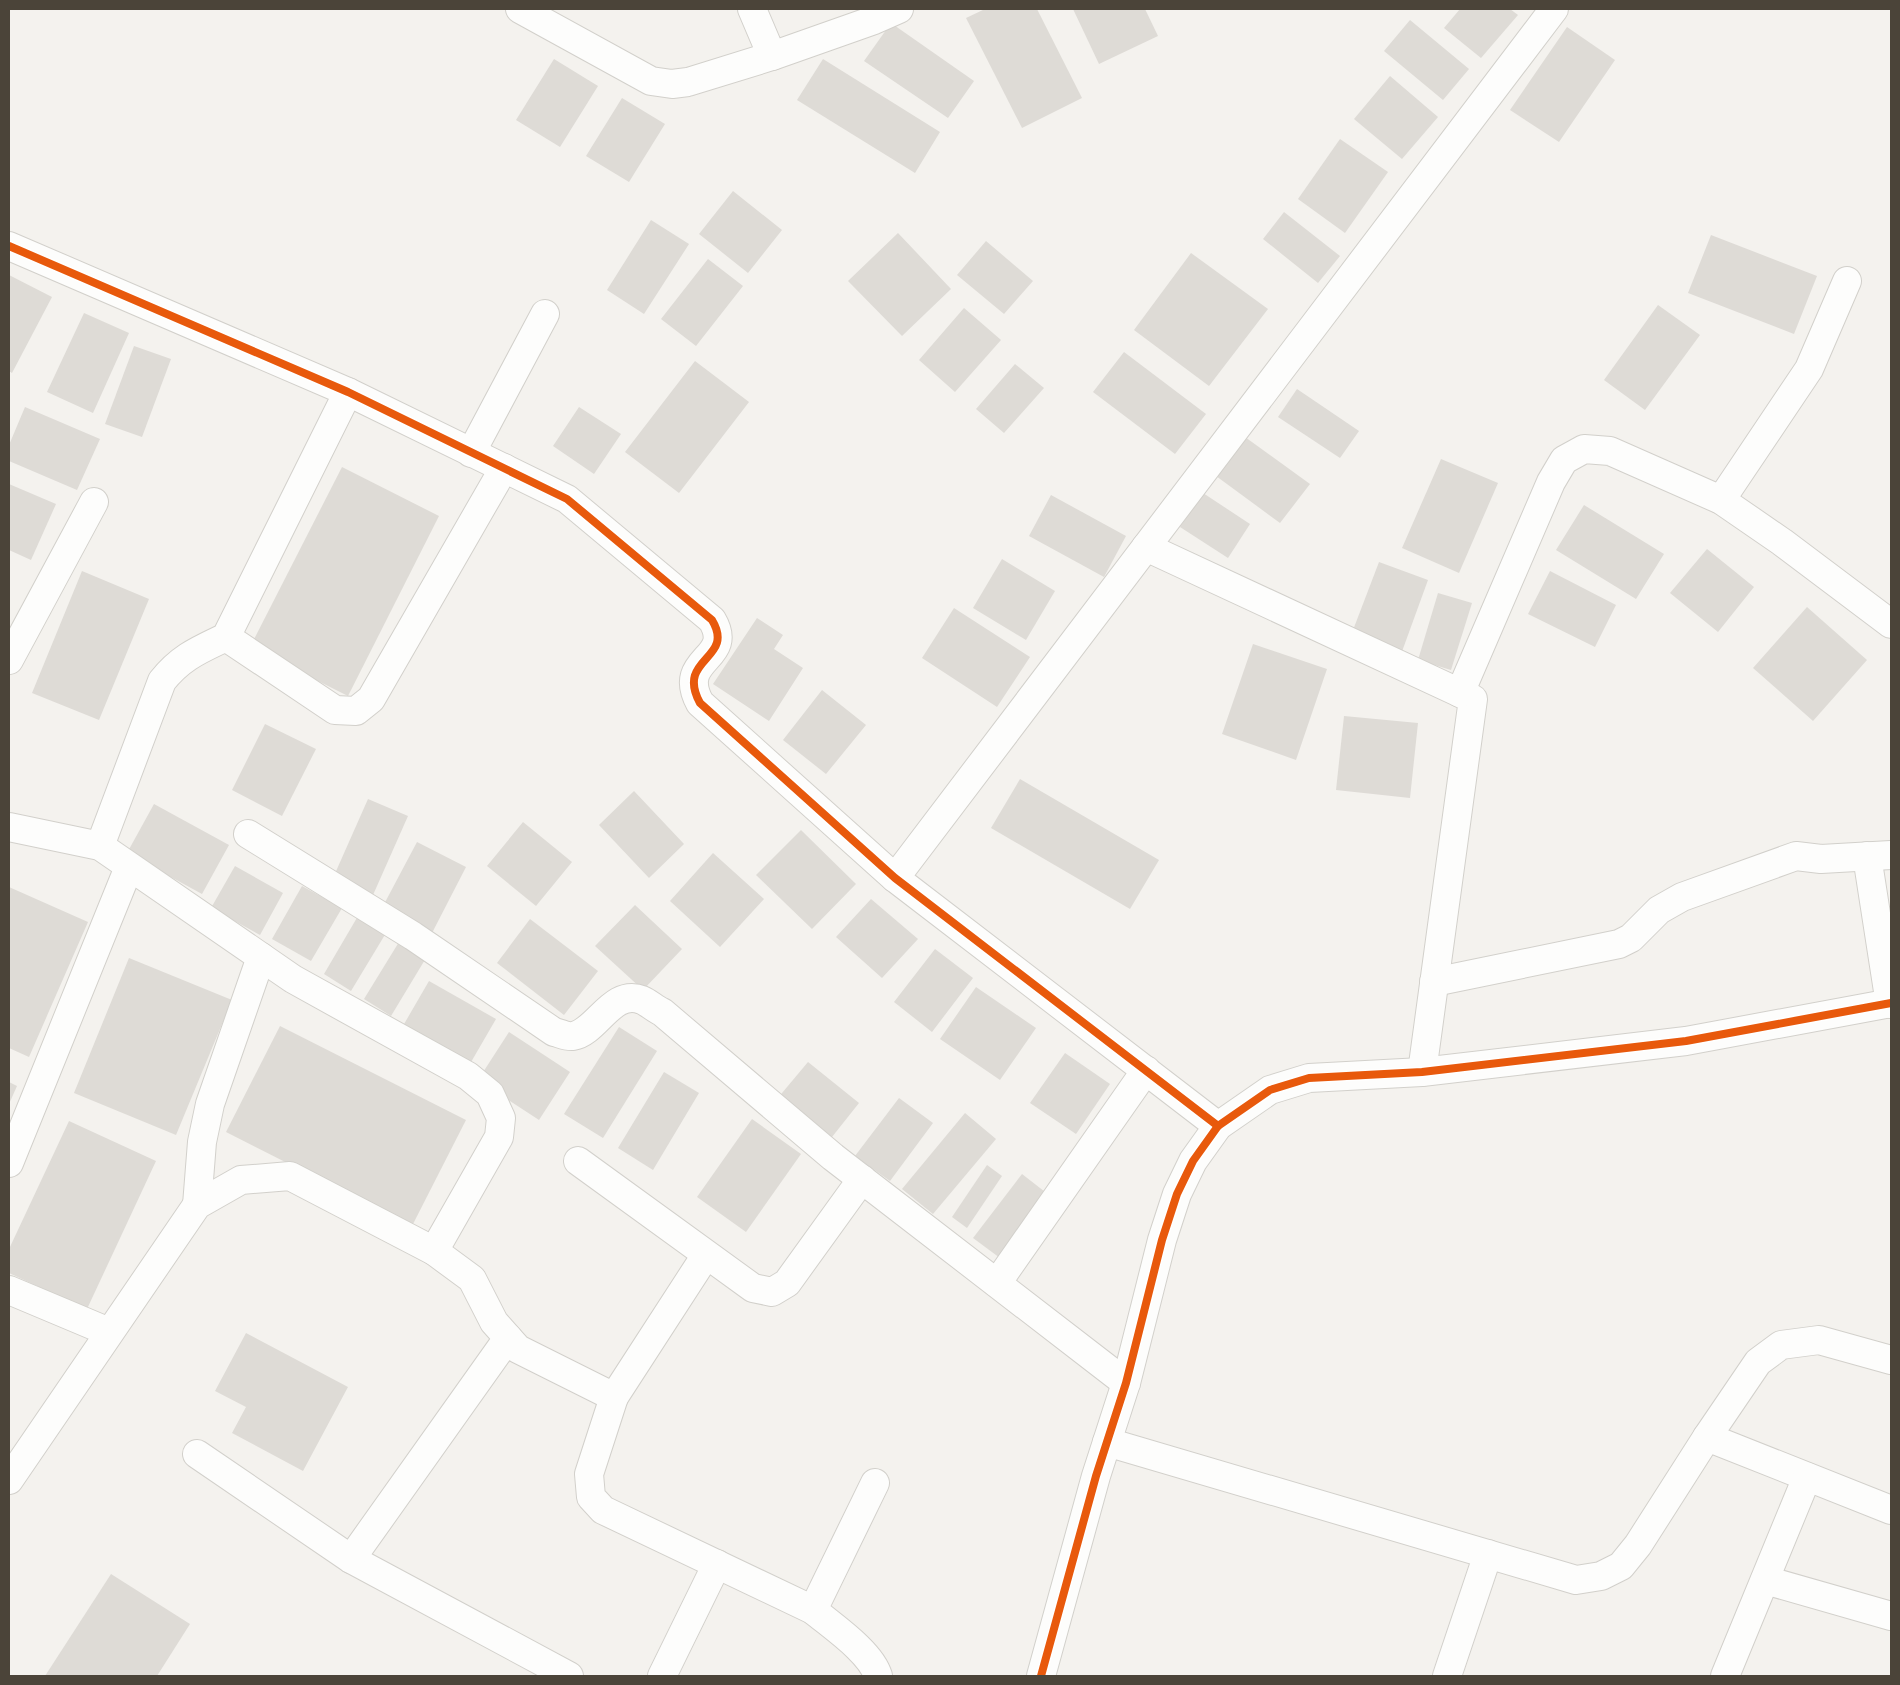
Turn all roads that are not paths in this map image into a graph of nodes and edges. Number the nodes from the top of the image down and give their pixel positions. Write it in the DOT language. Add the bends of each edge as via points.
graph roads {
  1 [pos="520,9"];
  2 [pos="752,9"];
  3 [pos="899,9"];
  4 [pos="1554,9"];
  5 [pos="772,56"];
  6 [pos="9,246"];
  7 [pos="1847,281"];
  8 [pos="545,314"];
  9 [pos="348,392"];
  10 [pos="471,452"];
  11 [pos="504,468"];
  12 [pos="1721,500"];
  13 [pos="94,502"];
  14 [pos="1146,547"];
  15 [pos="1891,624"];
  16 [pos="226,637"];
  17 [pos="9,660"];
  18 [pos="1460,693"];
  19 [pos="9,827"];
  20 [pos="248,834"];
  21 [pos="100,846"];
  22 [pos="1879,856"];
  23 [pos="129,867"];
  24 [pos="895,878"];
  25 [pos="261,957"];
  26 [pos="1434,982"];
  27 [pos="1891,1003"];
  28 [pos="1146,1070"];
  29 [pos="1422,1072"];
  30 [pos="1218,1126"];
  31 [pos="578,1161"];
  32 [pos="9,1163"];
  33 [pos="862,1179"];
  34 [pos="197,1205"];
  35 [pos="434,1251"];
  36 [pos="706,1255"];
  37 [pos="997,1284"];
  38 [pos="9,1290"];
  39 [pos="109,1332"];
  40 [pos="508,1338"];
  41 [pos="1891,1360"];
  42 [pos="1126,1383"];
  43 [pos="614,1397"];
  44 [pos="1707,1437"];
  45 [pos="1106,1442"];
  46 [pos="197,1454"];
  47 [pos="1807,1477"];
  48 [pos="9,1480"];
  49 [pos="875,1483"];
  50 [pos="1891,1510"];
  51 [pos="1488,1554"];
  52 [pos="351,1559"];
  53 [pos="717,1564"];
  54 [pos="1765,1580"];
  55 [pos="813,1610"];
  56 [pos="1891,1616"];
  57 [pos="569,1676"];
  58 [pos="662,1676"];
  59 [pos="878,1676"];
  60 [pos="1041,1676"];
  61 [pos="1447,1676"];
  62 [pos="1725,1676"];
  1 -- 5 [label="street" via="650,81 688,82"];
  2 -- 5 [label="street"];
  3 -- 5 [label="street"];
  4 -- 14 [label="street"];
  6 -- 9 [label="street"];
  7 -- 12 [label="street" via="1809,369"];
  8 -- 10 [label="street"];
  9 -- 10 [label="street"];
  9 -- 16 [label="street"];
  10 -- 11 [label="street"];
  11 -- 16 [label="street" via="371,699 356,711 335,710"];
  11 -- 24 [label="street" via="567,499 712,620 719,640 697,669 693,680 694,693 700,703"];
  12 -- 15 [label="street"];
  12 -- 18 [label="street" via="1610,451 1584,449 1564,460 1551,482"];
  13 -- 17 [label="street"];
  14 -- 18 [label="street"];
  14 -- 24 [label="street"];
  16 -- 21 [label="street" via="189,655 162,681"];
  18 -- 26 [label="street" via="1473,699"];
  19 -- 21 [label="street"];
  20 -- 33 [label="street" via="412,936 554,1032 571,1037 582,1033 623,999 640,1000 662,1012"];
  21 -- 23 [label="street"];
  22 -- 26 [label="street" via="1821,859 1796,856 1682,897 1660,910 1631,938 1619,944"];
  22 -- 27 [label="street"];
  23 -- 25 [label="street"];
  23 -- 32 [label="street"];
  24 -- 28 [label="street"];
  25 -- 34 [label="street" via="210,1104 202,1142"];
  25 -- 35 [label="street" via="293,979 468,1076 490,1094 501,1118 500,1137"];
  26 -- 29 [label="street"];
  27 -- 29 [label="street" via="1686,1041"];
  28 -- 30 [label="street"];
  28 -- 37 [label="street"];
  29 -- 30 [label="street" via="1309,1078 1270,1090"];
  30 -- 42 [label="street" via="1193,1161 1178,1194 1162,1240"];
  31 -- 36 [label="street"];
  33 -- 36 [label="street" via="787,1283 772,1292 753,1288"];
  33 -- 37 [label="street"];
  34 -- 35 [label="street" via="241,1180 290,1176"];
  34 -- 39 [label="street"];
  35 -- 40 [label="street" via="472,1280 494,1322"];
  36 -- 43 [label="street"];
  37 -- 42 [label="street"];
  38 -- 39 [label="street"];
  39 -- 48 [label="street"];
  40 -- 43 [label="street" via="518,1349"];
  40 -- 52 [label="street"];
  41 -- 44 [label="street" via="1819,1340 1781,1345 1758,1362"];
  42 -- 45 [label="street"];
  43 -- 53 [label="street" via="589,1474 591,1497 603,1510"];
  44 -- 47 [label="street"];
  44 -- 51 [label="street" via="1621,1566 1601,1576 1576,1580"];
  45 -- 51 [label="street"];
  45 -- 60 [label="street"];
  46 -- 52 [label="street"];
  47 -- 50 [label="street"];
  47 -- 54 [label="street"];
  49 -- 55 [label="street"];
  51 -- 61 [label="street"];
  52 -- 57 [label="street"];
  53 -- 55 [label="street"];
  53 -- 58 [label="street"];
  54 -- 56 [label="street"];
  54 -- 62 [label="street"];
  55 -- 59 [label="street" via="862,1652"];
}
